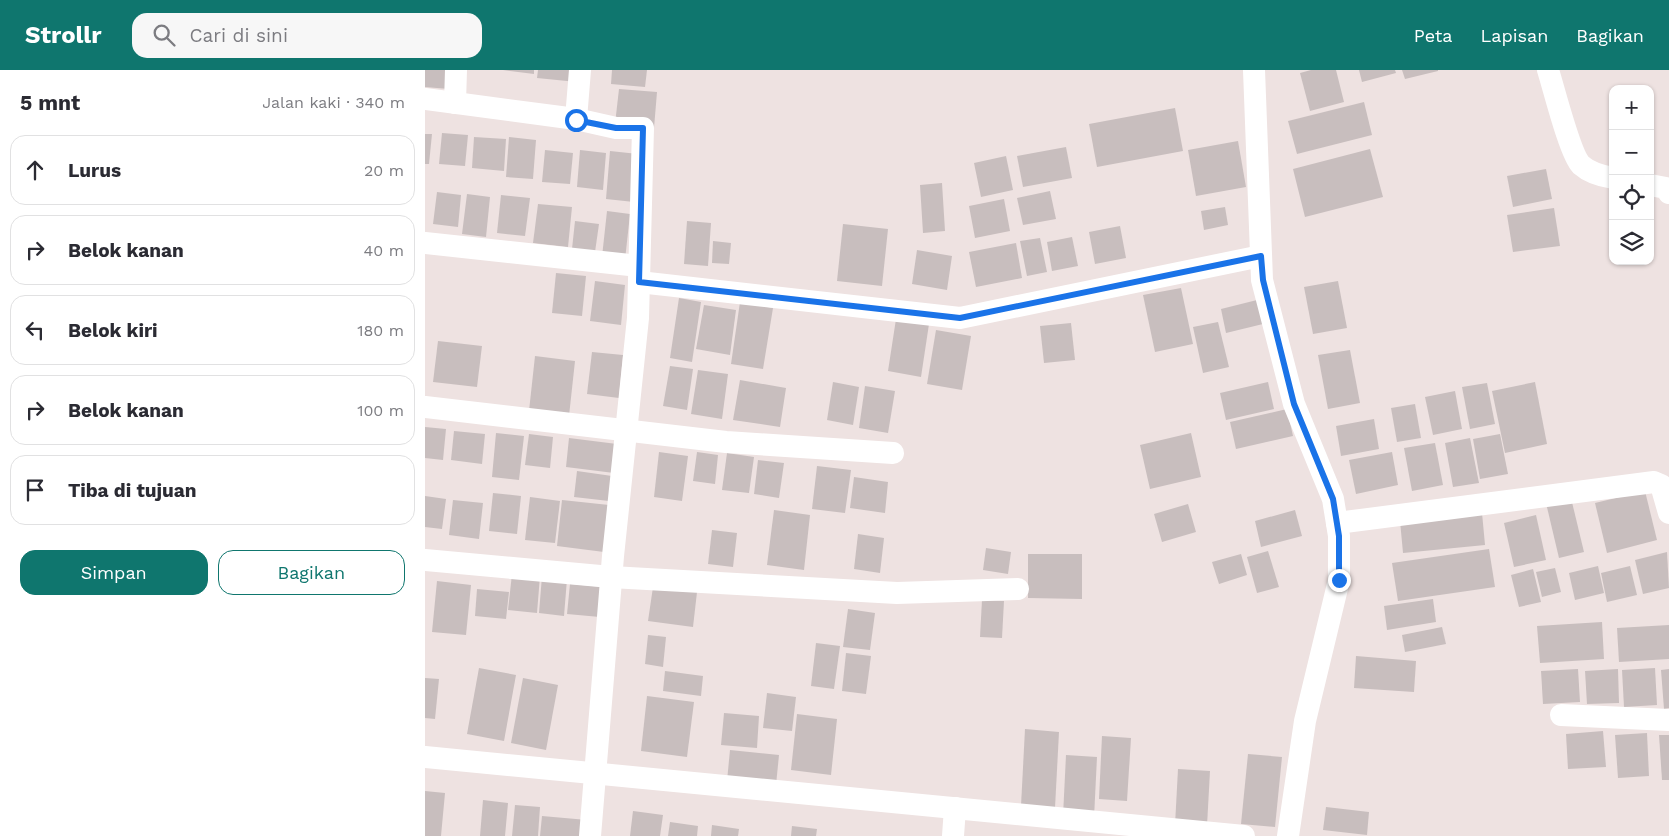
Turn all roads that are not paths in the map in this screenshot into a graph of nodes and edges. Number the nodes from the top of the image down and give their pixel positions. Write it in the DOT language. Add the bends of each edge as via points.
graph roads {
  1 [pos="456,70"];
  2 [pos="580,70"];
  3 [pos="1254,70"];
  4 [pos="1548,70"];
  5 [pos="425,99"];
  6 [pos="455,103"];
  7 [pos="576,120"];
  8 [pos="1609,177"];
  9 [pos="1654,186"];
  10 [pos="1669,193"];
  11 [pos="425,243"];
  12 [pos="1261,256"];
  13 [pos="639,274"];
  14 [pos="425,407"];
  15 [pos="626,432"];
  16 [pos="893,453"];
  17 [pos="1662,482"];
  18 [pos="1669,513"];
  19 [pos="1337,524"];
  20 [pos="425,560"];
  21 [pos="611,577"];
  22 [pos="1019,589"];
  23 [pos="1561,715"];
  24 [pos="1669,720"];
  25 [pos="425,757"];
  26 [pos="595,773"];
  27 [pos="955,808"];
  28 [pos="590,836"];
  29 [pos="953,836"];
  30 [pos="1244,836"];
  31 [pos="1288,836"];
  1 -- 6 [label="street"];
  2 -- 7 [label="street"];
  3 -- 12 [label="street"];
  4 -- 8 [label="street" via="1571,150 1581,164 1598,175"];
  5 -- 6 [label="street"];
  6 -- 7 [label="street"];
  7 -- 13 [label="street" via="616,128 643,128"];
  9 -- 10 [label="street" via="1666,188"];
  11 -- 13 [label="street"];
  12 -- 13 [label="street" via="960,318"];
  12 -- 19 [label="street" via="1263,280 1294,404 1333,499"];
  13 -- 15 [label="street" via="638,318"];
  14 -- 15 [label="street"];
  15 -- 16 [label="street"];
  15 -- 21 [label="street"];
  17 -- 18 [label="street"];
  17 -- 19 [label="street"];
  19 -- 31 [label="street" via="1339,580 1305,721"];
  20 -- 21 [label="street"];
  21 -- 22 [label="street" via="897,593"];
  21 -- 26 [label="street"];
  23 -- 24 [label="street"];
  25 -- 26 [label="street"];
  26 -- 27 [label="street"];
  26 -- 28 [label="street"];
  27 -- 29 [label="street"];
  27 -- 30 [label="street"];
}
